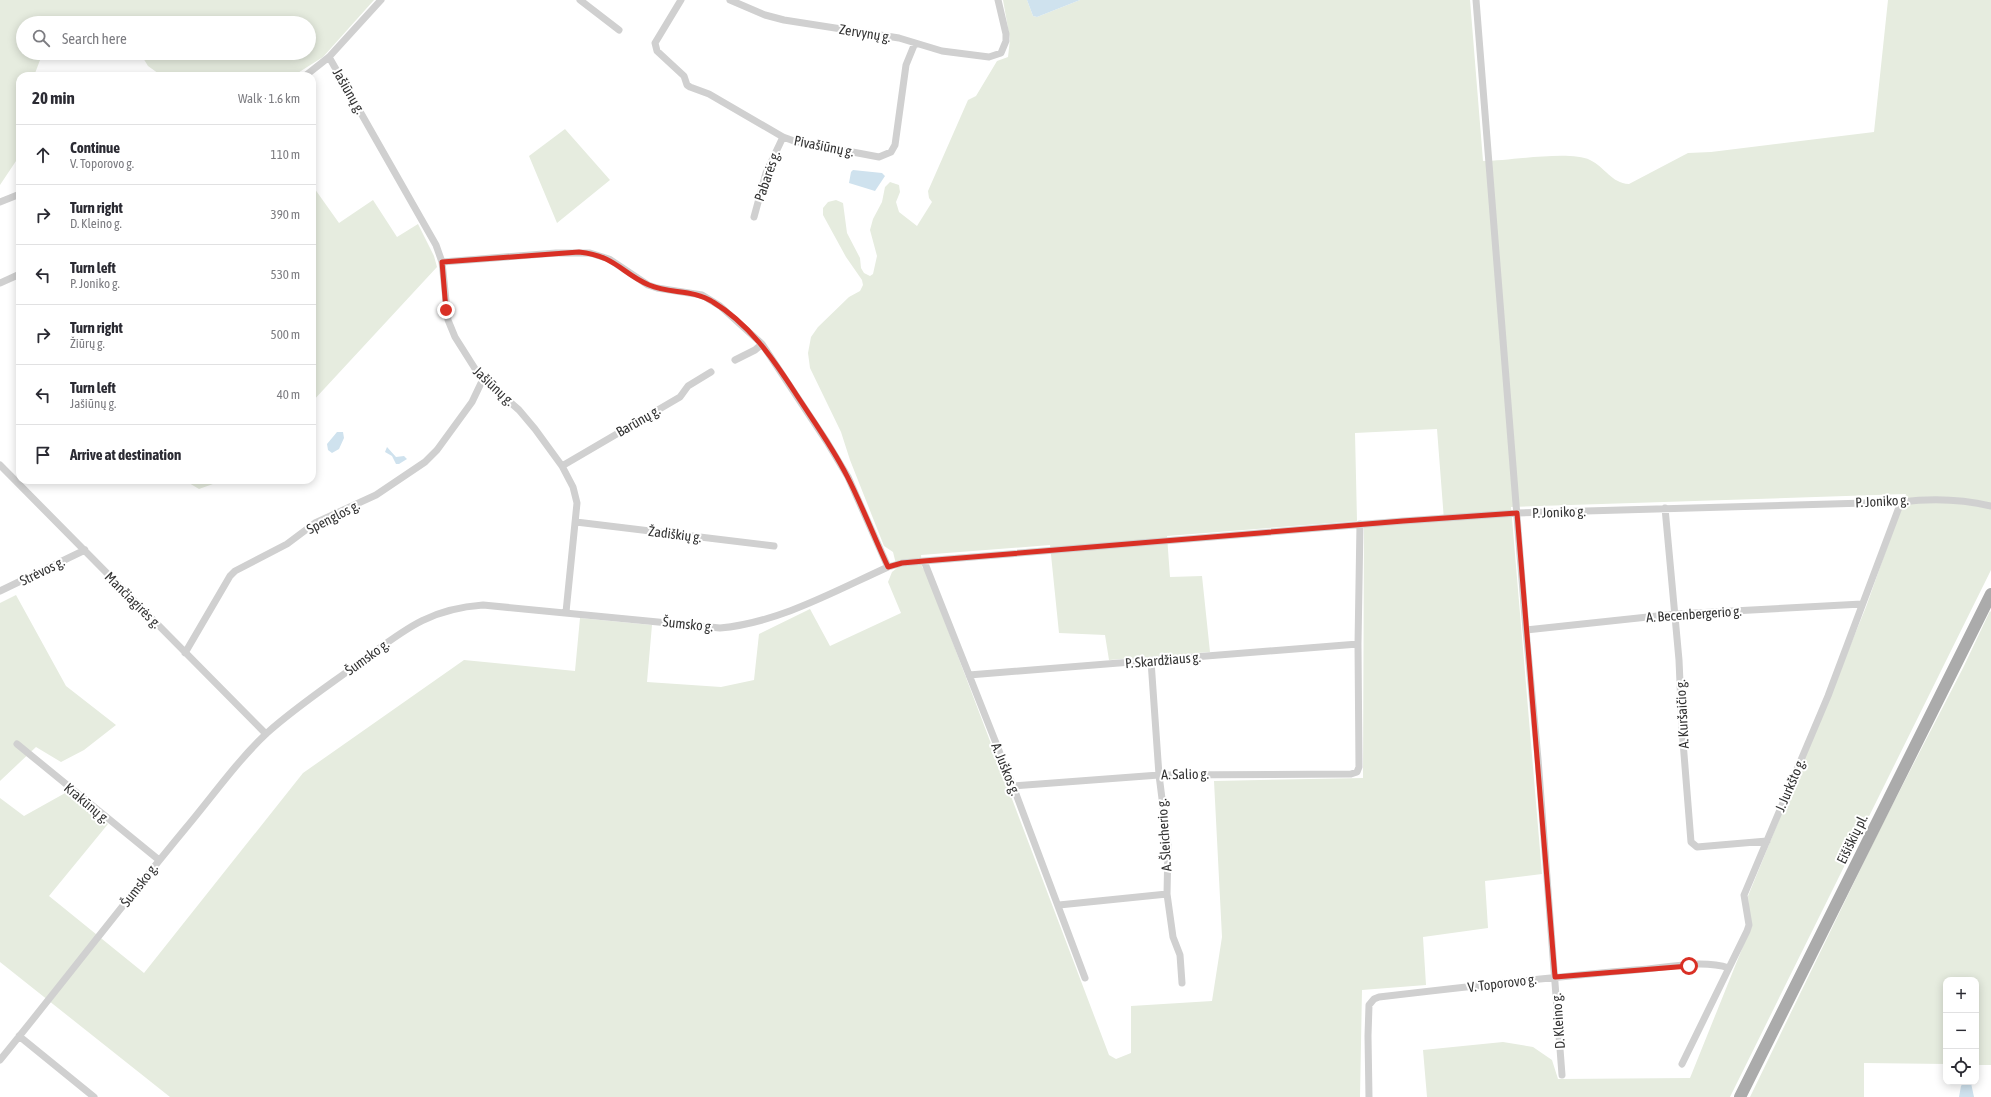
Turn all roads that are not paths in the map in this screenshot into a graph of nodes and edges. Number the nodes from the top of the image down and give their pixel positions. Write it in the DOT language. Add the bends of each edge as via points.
graph roads {
  1 [pos="381,0"];
  2 [pos="580,0"];
  3 [pos="680,0"];
  4 [pos="730,0"];
  5 [pos="998,0"];
  6 [pos="1476,0"];
  7 [pos="619,30"];
  8 [pos="915,43"];
  9 [pos="329,57"];
  10 [pos="310,72"];
  11 [pos="783,137"];
  12 [pos="16,196"];
  13 [pos="0,202"];
  14 [pos="754,217"];
  15 [pos="442,262"];
  16 [pos="16,276"];
  17 [pos="0,283"];
  18 [pos="762,344"];
  19 [pos="735,360"];
  20 [pos="711,372"];
  21 [pos="483,379"];
  22 [pos="0,465"];
  23 [pos="562,466"];
  24 [pos="16,481"];
  25 [pos="19,484"];
  26 [pos="1901,502"];
  27 [pos="1991,506"];
  28 [pos="1664,508"];
  29 [pos="1517,513"];
  30 [pos="576,522"];
  31 [pos="1360,524"];
  32 [pos="774,546"];
  33 [pos="84,550"];
  34 [pos="924,561"];
  35 [pos="888,567"];
  36 [pos="0,591"];
  37 [pos="1991,594"];
  38 [pos="1862,604"];
  39 [pos="566,612"];
  40 [pos="1676,614"];
  41 [pos="1526,630"];
  42 [pos="1358,644"];
  43 [pos="185,653"];
  44 [pos="1151,661"];
  45 [pos="969,675"];
  46 [pos="266,734"];
  47 [pos="17,744"];
  48 [pos="1159,774"];
  49 [pos="1013,786"];
  50 [pos="1767,841"];
  51 [pos="159,860"];
  52 [pos="1167,894"];
  53 [pos="1058,905"];
  54 [pos="1729,968"];
  55 [pos="1555,977"];
  56 [pos="1085,978"];
  57 [pos="1182,983"];
  58 [pos="19,1036"];
  59 [pos="0,1060"];
  60 [pos="1682,1064"];
  61 [pos="1562,1075"];
  62 [pos="94,1097"];
  63 [pos="1369,1097"];
  64 [pos="1740,1097"];
  1 -- 9 [label="street"];
  2 -- 7 [label="street"];
  3 -- 11 [label="street, Pivašiūnų g." via="655,43 656,50 684,76 690,88 709,94"];
  4 -- 8 [label="street, Zervynų g." via="784,20 899,38"];
  5 -- 8 [label="street, Zervynų g." via="1006,34 1001,53 989,57 973,56"];
  6 -- 29 [label="street, D. Kleino g."];
  8 -- 11 [label="street, Pivašiūnų g." via="906,65 895,146 892,152 880,157"];
  9 -- 10 [label="street"];
  9 -- 15 [label="street, Jašiūnų g." via="420,215"];
  11 -- 14 [label="street, Pabarės g." via="766,173"];
  12 -- 13 [label="street"];
  15 -- 18 [label="street" via="556,253 590,253 609,259 648,285 707,298 729,313"];
  15 -- 21 [label="street, Jašiūnų g." via="448,320 472,366"];
  16 -- 17 [label="street"];
  18 -- 19 [label="street"];
  18 -- 35 [label="street" via="841,465"];
  20 -- 23 [label="street, Barūnų g." via="688,386 680,397"];
  21 -- 23 [label="street, Jašiūnų g." via="519,410"];
  21 -- 43 [label="street, Spenglos g." via="472,402 437,450 425,462 376,495 315,523 287,544 235,571"];
  22 -- 24 [label="street, Mančiagirės g."];
  23 -- 30 [label="street, Jašiūnų g." via="576,498"];
  25 -- 33 [label="street, Mančiagirės g."];
  26 -- 27 [label="street, P. Joniko g." via="1940,499 1970,501"];
  26 -- 28 [label="street, P. Joniko g."];
  26 -- 38 [label="street, J. Jurkšto g."];
  28 -- 29 [label="street, P. Joniko g."];
  28 -- 40 [label="street, A. Kuršaičio g."];
  29 -- 31 [label="street, P. Joniko g."];
  29 -- 41 [label="street, D. Kleino g."];
  30 -- 32 [label="street, Žadiškių g."];
  30 -- 39 [label="street, Jašiūnų g."];
  31 -- 34 [label="street, P. Joniko g."];
  31 -- 42 [label="street"];
  33 -- 36 [label="street, Strėvos g."];
  33 -- 43 [label="street, Mančiagirės g."];
  34 -- 35 [label="street, P. Joniko g."];
  34 -- 45 [label="street, A. Juškos g."];
  35 -- 39 [label="street, Šumsko g." via="778,615 731,627"];
  37 -- 64 [label="main road, Eišiškių pl."];
  38 -- 40 [label="street, A. Becenbergerio g."];
  38 -- 50 [label="street, J. Jurkšto g." via="1828,696"];
  39 -- 46 [label="street, Šumsko g." via="483,605 457,608 426,617 290,713"];
  40 -- 41 [label="street, A. Becenbergerio g."];
  40 -- 50 [label="street, A. Kuršaičio g." via="1691,842 1697,847"];
  41 -- 55 [label="street, D. Kleino g."];
  42 -- 44 [label="street, P. Skardžiaus g."];
  42 -- 48 [label="street, A. Salio g." via="1357,772"];
  43 -- 46 [label="street, Mančiagirės g."];
  44 -- 45 [label="street, P. Skardžiaus g."];
  44 -- 48 [label="street, A. Šleicherio g."];
  45 -- 49 [label="street, A. Juškos g."];
  46 -- 51 [label="street, Šumsko g."];
  47 -- 51 [label="street, Krakūnų g."];
  48 -- 49 [label="street, A. Salio g."];
  48 -- 52 [label="street, A. Šleicherio g." via="1168,846"];
  49 -- 53 [label="street, A. Juškos g."];
  50 -- 54 [label="street, J. Jurkšto g." via="1744,895 1749,925"];
  51 -- 58 [label="street, Šumsko g."];
  52 -- 53 [label="street"];
  52 -- 57 [label="street, A. Šleicherio g." via="1173,936 1180,955"];
  53 -- 56 [label="street, A. Juškos g."];
  54 -- 55 [label="street, V. Toporovo g." via="1713,965 1689,966"];
  54 -- 60 [label="street, J. Jurkšto g."];
  55 -- 61 [label="street, D. Kleino g."];
  55 -- 63 [label="street, V. Toporovo g." via="1374,999 1369,1005 1368,1020"];
  58 -- 59 [label="street, Šumsko g."];
  58 -- 62 [label="street"];
}
